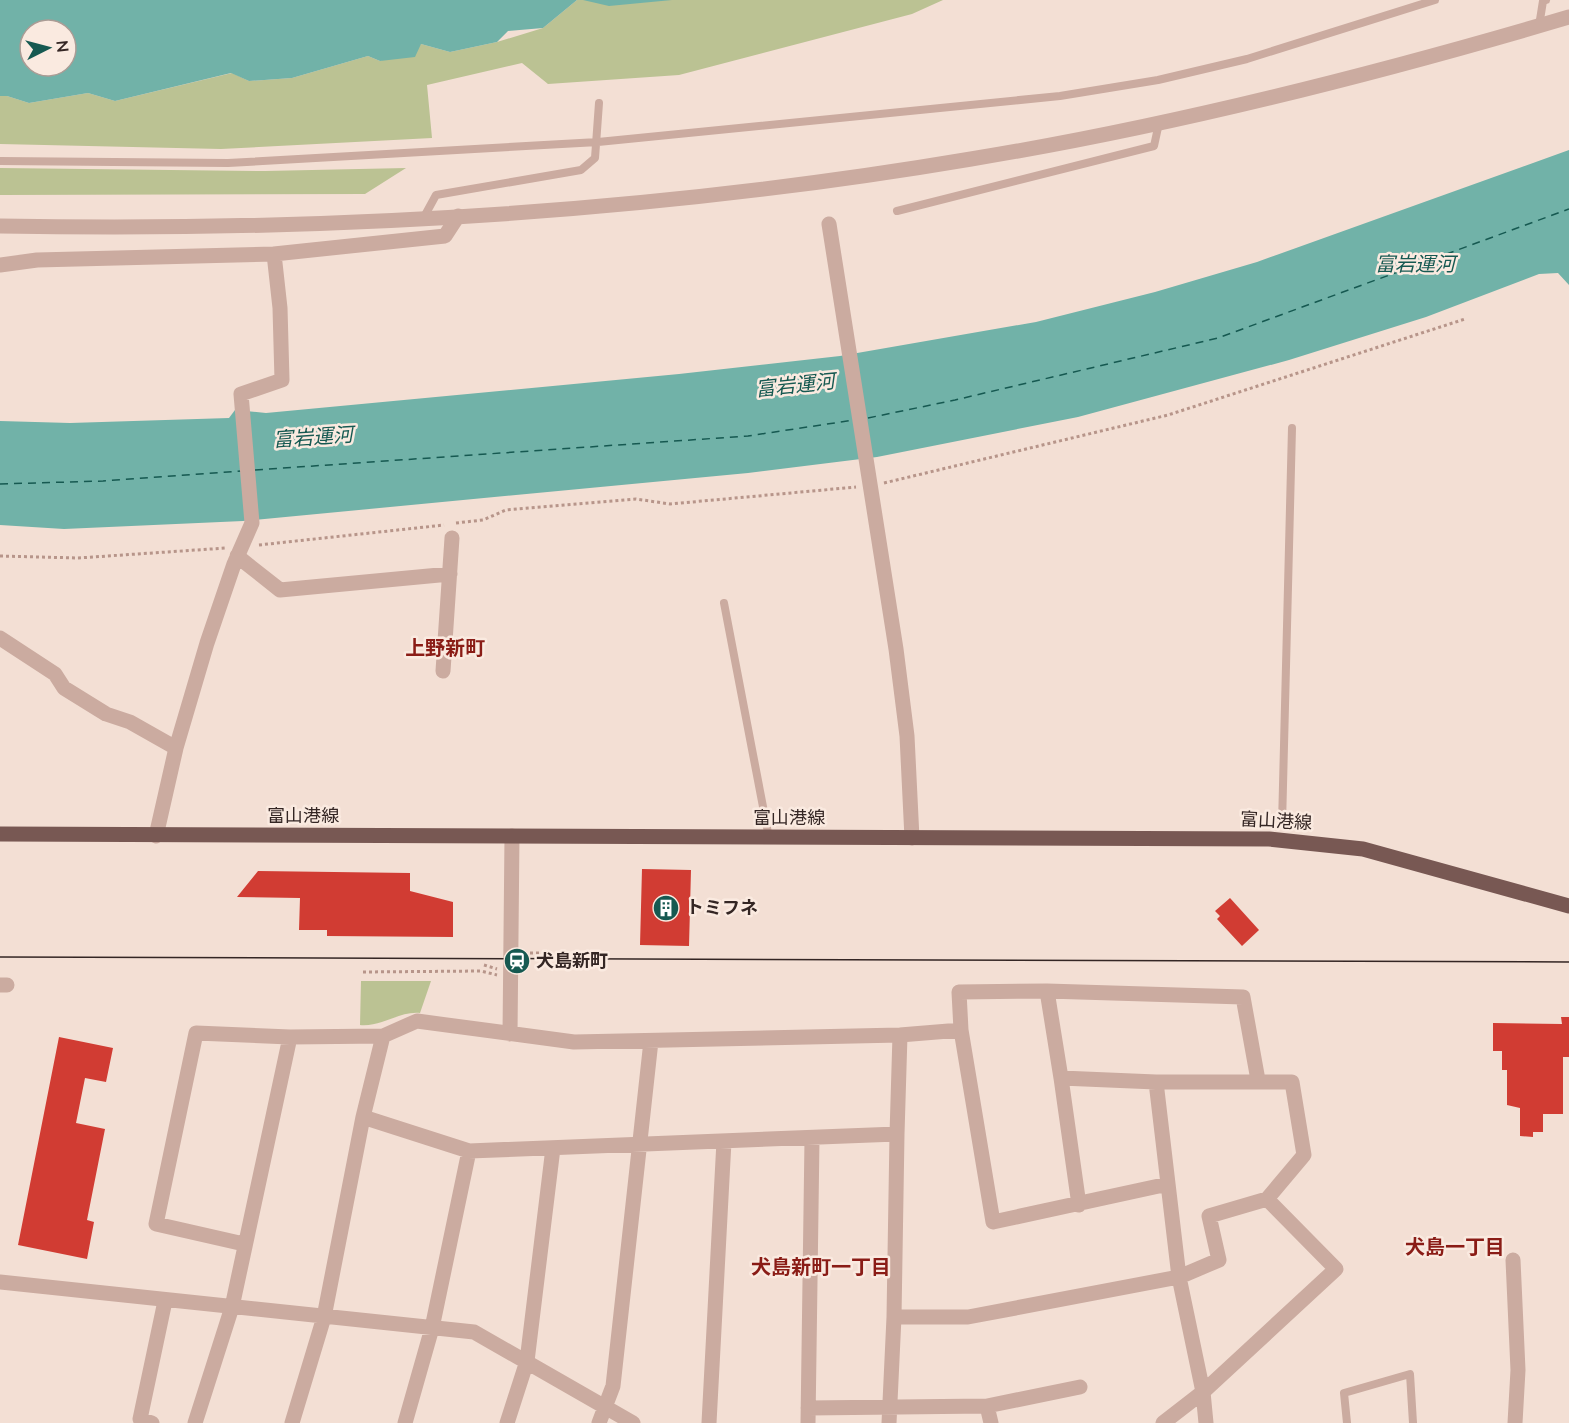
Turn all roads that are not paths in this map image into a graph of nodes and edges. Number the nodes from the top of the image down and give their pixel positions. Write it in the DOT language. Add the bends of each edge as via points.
graph roads {
  1 [pos="1435,0"];
  2 [pos="1546,0"];
  3 [pos="1569,17"];
  4 [pos="1539,26"];
  5 [pos="599,103"];
  6 [pos="1159,123"];
  7 [pos="598,142"];
  8 [pos="0,161"];
  9 [pos="897,212"];
  10 [pos="458,216"];
  11 [pos="424,217"];
  12 [pos="829,224"];
  13 [pos="0,226"];
  14 [pos="274,254"];
  15 [pos="0,265"];
  16 [pos="1292,428"];
  17 [pos="452,538"];
  18 [pos="240,551"];
  19 [pos="450,574"];
  20 [pos="724,603"];
  21 [pos="0,638"];
  22 [pos="443,671"];
  23 [pos="176,748"];
  24 [pos="1282,825"];
  25 [pos="0,834"];
  26 [pos="156,836"];
  27 [pos="512,836"];
  28 [pos="769,838"];
  29 [pos="912,838"];
  30 [pos="1569,906"];
  31 [pos="1047,991"];
  32 [pos="961,1030"];
  33 [pos="510,1034"];
  34 [pos="900,1035"];
  35 [pos="383,1036"];
  36 [pos="290,1037"];
  37 [pos="651,1041"];
  38 [pos="1061,1078"];
  39 [pos="1258,1080"];
  40 [pos="1156,1082"];
  41 [pos="363,1117"];
  42 [pos="897,1134"];
  43 [pos="812,1139"];
  44 [pos="724,1141"];
  45 [pos="641,1145"];
  46 [pos="553,1148"];
  47 [pos="469,1151"];
  48 [pos="1168,1184"];
  49 [pos="1267,1199"];
  50 [pos="1079,1205"];
  51 [pos="244,1244"];
  52 [pos="1513,1260"];
  53 [pos="1179,1277"];
  54 [pos="0,1282"];
  55 [pos="165,1301"];
  56 [pos="232,1307"];
  57 [pos="324,1317"];
  58 [pos="894,1317"];
  59 [pos="432,1328"];
  60 [pos="527,1362"];
  61 [pos="1080,1387"];
  62 [pos="1203,1392"];
  63 [pos="987,1406"];
  64 [pos="604,1407"];
  65 [pos="891,1407"];
  66 [pos="808,1416"];
  67 [pos="152,1423"];
  68 [pos="195,1423"];
  69 [pos="292,1423"];
  70 [pos="405,1423"];
  71 [pos="507,1423"];
  72 [pos="599,1423"];
  73 [pos="633,1423"];
  74 [pos="709,1423"];
  75 [pos="889,1423"];
  76 [pos="991,1423"];
  77 [pos="1163,1423"];
  78 [pos="1206,1423"];
  79 [pos="1347,1423"];
  80 [pos="1413,1423"];
  81 [pos="1515,1423"];
  1 -- 7 [label="lane" via="1247,59 1158,80 1070,94"];
  2 -- 4 [label="lane"];
  3 -- 4 [label="street"];
  4 -- 6 [label="street" via="1446,53"];
  5 -- 7 [label="lane"];
  6 -- 9 [label="lane" via="1154,146"];
  6 -- 10 [label="street" via="970,160 743,192 615,206"];
  7 -- 8 [label="lane" via="228,163"];
  7 -- 11 [label="lane" via="595,158 580,170 436,195"];
  10 -- 11 [label="street"];
  10 -- 14 [label="street" via="445,236"];
  11 -- 13 [label="street" via="218,225"];
  12 -- 29 [label="street" via="907,736"];
  14 -- 15 [label="street" via="37,260"];
  14 -- 18 [label="street" via="282,380 241,394 252,524"];
  16 -- 24 [label="lane"];
  17 -- 19 [label="street"];
  18 -- 19 [label="street" via="280,590"];
  18 -- 23 [label="street"];
  19 -- 22 [label="street"];
  20 -- 28 [label="lane"];
  21 -- 23 [label="street" via="55,674 64,688 105,714 130,722"];
  23 -- 26 [label="street"];
  25 -- 26 [label="main road, 富山港線"];
  26 -- 27 [label="main road, 富山港線"];
  27 -- 28 [label="main road, 富山港線"];
  27 -- 33 [label="street"];
  28 -- 29 [label="main road, 富山港線"];
  29 -- 30 [label="main road, 富山港線" via="1269,838 1314,842 1403,858"];
  31 -- 32 [label="street" via="959,992"];
  31 -- 38 [label="street"];
  31 -- 39 [label="street" via="1243,997"];
  32 -- 34 [label="street"];
  32 -- 50 [label="street" via="993,1222"];
  33 -- 35 [label="street" via="417,1022"];
  33 -- 37 [label="street" via="574,1042"];
  34 -- 37 [label="street"];
  34 -- 42 [label="street"];
  35 -- 36 [label="street"];
  35 -- 41 [label="street"];
  36 -- 51 [label="street"];
  36 -- 51 [label="street" via="195,1032 156,1224"];
  37 -- 45 [label="street"];
  38 -- 40 [label="street"];
  38 -- 50 [label="street"];
  39 -- 40 [label="street"];
  39 -- 49 [label="street" via="1292,1082 1304,1155"];
  40 -- 48 [label="street"];
  41 -- 47 [label="street"];
  41 -- 57 [label="street"];
  42 -- 43 [label="street"];
  42 -- 58 [label="street"];
  43 -- 44 [label="street"];
  43 -- 66 [label="street"];
  44 -- 45 [label="street"];
  44 -- 74 [label="street"];
  45 -- 46 [label="street"];
  45 -- 64 [label="street" via="613,1386"];
  46 -- 47 [label="street"];
  46 -- 60 [label="street"];
  47 -- 59 [label="street"];
  48 -- 50 [label="street"];
  48 -- 53 [label="street"];
  49 -- 53 [label="street" via="1209,1216 1219,1260"];
  49 -- 62 [label="street" via="1336,1269"];
  51 -- 56 [label="street"];
  52 -- 81 [label="street" via="1518,1370"];
  53 -- 58 [label="street" via="968,1317"];
  53 -- 62 [label="street"];
  54 -- 55 [label="street"];
  55 -- 56 [label="street"];
  55 -- 67 [label="street" via="140,1419"];
  56 -- 57 [label="street"];
  56 -- 68 [label="street"];
  57 -- 59 [label="street"];
  57 -- 69 [label="street"];
  58 -- 65 [label="street"];
  59 -- 60 [label="street" via="474,1332"];
  59 -- 70 [label="street"];
  60 -- 64 [label="street"];
  60 -- 71 [label="street"];
  61 -- 63 [label="street"];
  62 -- 77 [label="street"];
  62 -- 78 [label="street"];
  63 -- 65 [label="street"];
  63 -- 76 [label="street"];
  64 -- 72 [label="street"];
  64 -- 73 [label="street"];
  65 -- 66 [label="street"];
  65 -- 75 [label="street"];
  79 -- 80 [label="lane" via="1344,1393 1410,1374"];
}
